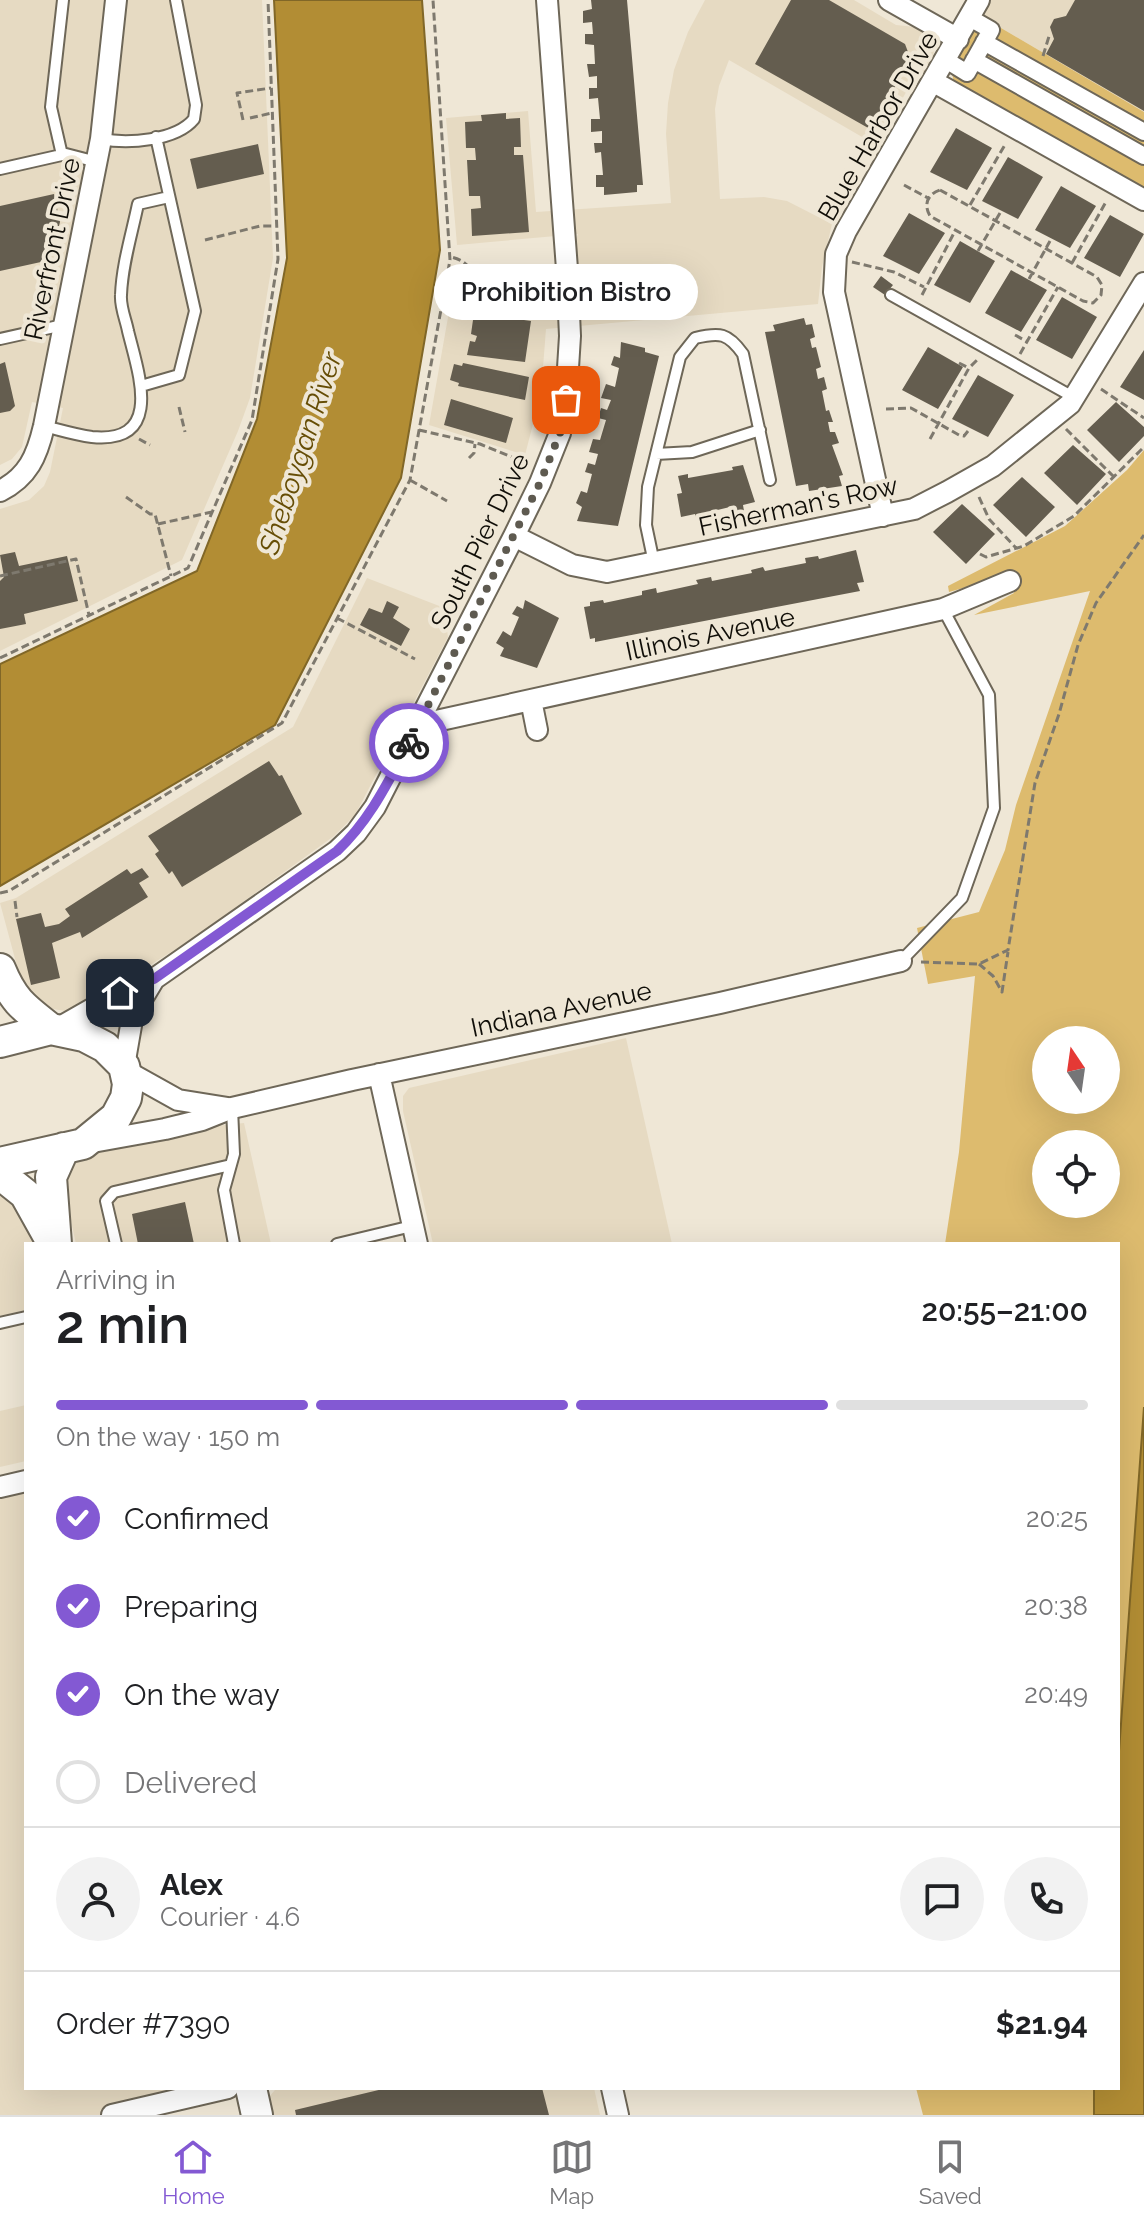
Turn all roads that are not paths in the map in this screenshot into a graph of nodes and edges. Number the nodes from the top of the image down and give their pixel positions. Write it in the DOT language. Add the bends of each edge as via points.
graph roads {
  1 [pos="63,0"];
  2 [pos="116,0"];
  3 [pos="176,0"];
  4 [pos="547,0"];
  5 [pos="889,0"];
  6 [pos="974,9"];
  7 [pos="958,39"];
  8 [pos="984,42"];
  9 [pos="946,60"];
  10 [pos="974,60"];
  11 [pos="934,82"];
  12 [pos="1144,132"];
  13 [pos="156,137"];
  14 [pos="101,139"];
  15 [pos="62,155"];
  16 [pos="1144,156"];
  17 [pos="97,162"];
  18 [pos="1,166"];
  19 [pos="169,197"];
  20 [pos="1144,200"];
  21 [pos="1144,283"];
  22 [pos="891,295"];
  23 [pos="63,325"];
  24 [pos="0,339"];
  25 [pos="141,386"];
  26 [pos="1075,398"];
  27 [pos="44,426"];
  28 [pos="760,430"];
  29 [pos="656,454"];
  30 [pos="770,480"];
  31 [pos="0,491"];
  32 [pos="883,516"];
  33 [pos="514,536"];
  34 [pos="654,563"];
  35 [pos="1010,581"];
  36 [pos="943,609"];
  37 [pos="531,700"];
  38 [pos="418,725"];
  39 [pos="537,730"];
  40 [pos="901,961"];
  41 [pos="0,969"];
  42 [pos="154,979"];
  43 [pos="53,1030"];
  44 [pos="0,1042"];
  45 [pos="125,1068"];
  46 [pos="379,1074"];
  47 [pos="232,1108"];
  48 [pos="73,1146"];
  49 [pos="0,1163"];
  50 [pos="231,1165"];
  51 [pos="0,1174"];
  52 [pos="414,1235"];
  53 [pos="53,1242"];
  54 [pos="54,1242"];
  55 [pos="116,1242"];
  56 [pos="234,1242"];
  57 [pos="354,1242"];
  58 [pos="24,1317"];
  59 [pos="0,1323"];
  60 [pos="24,1481"];
  61 [pos="0,1487"];
  62 [pos="220,2090"];
  63 [pos="251,2090"];
  64 [pos="612,2090"];
  65 [pos="122,2114"];
  66 [pos="257,2115"];
  67 [pos="618,2115"];
  1 -- 15 [label="lane" via="51,107"];
  2 -- 14 [label="street, Riverfront Drive"];
  3 -- 13 [label="lane" via="196,112 184,128"];
  4 -- 33 [label="street, South Pier Drive" via="570,359 560,433"];
  5 -- 7 [label="street"];
  6 -- 7 [label="street, Blue Harbor Drive"];
  6 -- 8 [label="street" via="991,30"];
  7 -- 9 [label="street, Blue Harbor Drive"];
  8 -- 10 [label="street"];
  8 -- 12 [label="street"];
  9 -- 10 [label="street" via="967,73"];
  9 -- 11 [label="street, Blue Harbor Drive"];
  10 -- 16 [label="street"];
  11 -- 20 [label="street"];
  11 -- 32 [label="street, Blue Harbor Drive" via="846,231 835,259 834,292"];
  13 -- 14 [label="lane" via="126,143"];
  13 -- 19 [label="lane"];
  14 -- 17 [label="street, Riverfront Drive"];
  15 -- 17 [label="lane"];
  15 -- 18 [label="lane"];
  17 -- 23 [label="street, Riverfront Drive"];
  19 -- 25 [label="lane" via="138,204 120,297"];
  19 -- 25 [label="lane" via="195,311 179,375"];
  21 -- 26 [label="street, Fisherman's Row"];
  22 -- 26 [label="lane"];
  23 -- 24 [label="lane"];
  23 -- 27 [label="street, Riverfront Drive"];
  25 -- 27 [label="lane" via="141,415 124,432 98,437"];
  26 -- 32 [label="street, Fisherman's Row" via="993,466 914,509"];
  27 -- 31 [label="street, Riverfront Drive" via="30,466"];
  28 -- 29 [label="lane" via="692,452"];
  28 -- 29 [label="lane" via="743,354 731,339 713,334 695,338 680,357"];
  28 -- 30 [label="lane"];
  29 -- 34 [label="lane" via="646,525"];
  32 -- 34 [label="street, Fisherman's Row"];
  33 -- 34 [label="street, Fisherman's Row" via="594,571"];
  33 -- 38 [label="street, South Pier Drive"];
  35 -- 36 [label="street, Illinois Avenue"];
  36 -- 37 [label="street, Illinois Avenue"];
  36 -- 40 [label="lane" via="989,695 994,808 962,898"];
  37 -- 38 [label="street, Illinois Avenue"];
  37 -- 39 [label="street"];
  38 -- 42 [label="street, South Pier Drive" via="356,833"];
  40 -- 46 [label="street, Indiana Avenue"];
  41 -- 43 [label="main road" via="10,993"];
  42 -- 43 [label="street, South Pier Drive"];
  42 -- 45 [label="street, South Pier Drive" via="133,1014"];
  43 -- 44 [label="main road"];
  43 -- 45 [label="main road" via="105,1047"];
  45 -- 47 [label="street, Indiana Avenue" via="178,1100"];
  45 -- 48 [label="main road" via="128,1091 119,1112 107,1126"];
  46 -- 47 [label="street, Indiana Avenue"];
  46 -- 52 [label="street"];
  47 -- 48 [label="street, Indiana Avenue" via="187,1124"];
  47 -- 50 [label="lane"];
  48 -- 49 [label="main road"];
  48 -- 54 [label="main road" via="51,1177"];
  50 -- 55 [label="lane" via="114,1192 106,1201"];
  50 -- 56 [label="lane" via="224,1197"];
  51 -- 53 [label="main road" via="25,1194"];
  52 -- 57 [label="lane"];
  58 -- 59 [label="lane"];
  60 -- 61 [label="street"];
  62 -- 65 [label="street"];
  63 -- 66 [label="main road"];
  64 -- 67 [label="street"];
}
